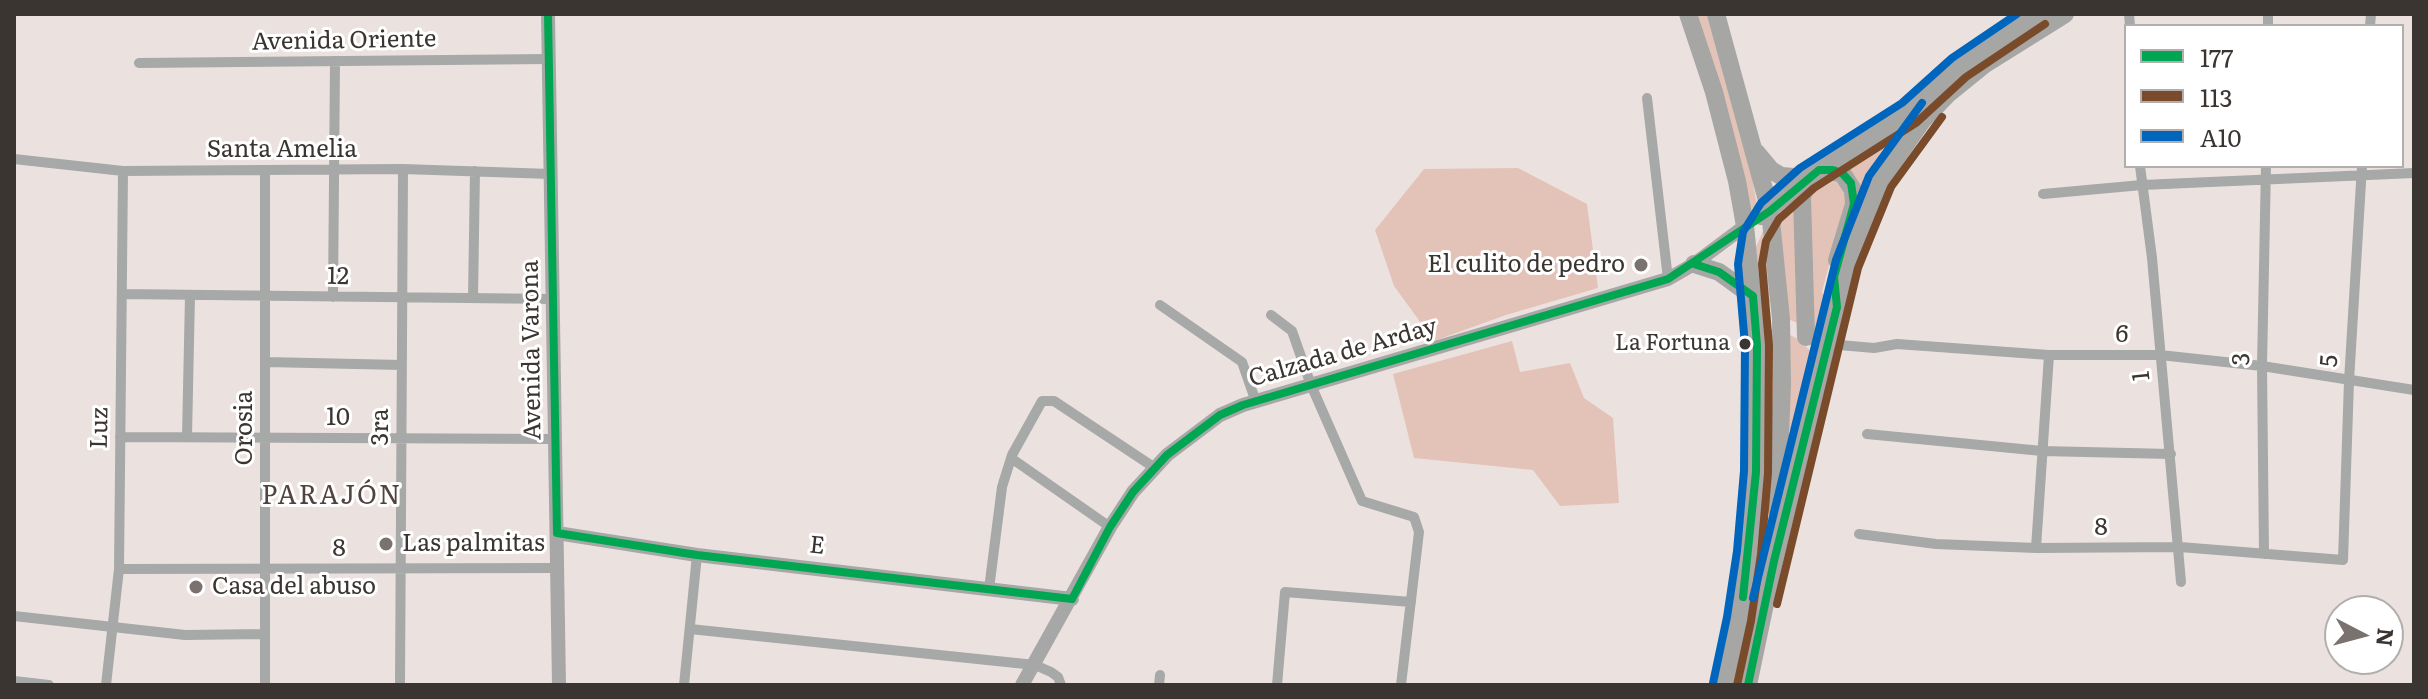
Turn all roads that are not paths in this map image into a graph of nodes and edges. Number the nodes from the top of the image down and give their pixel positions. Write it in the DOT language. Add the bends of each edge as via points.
graph roads {
  1 [pos="548,14"];
  2 [pos="1688,14"];
  3 [pos="1716,14"];
  4 [pos="2038,14"];
  5 [pos="2065,14"];
  6 [pos="2129,14"];
  7 [pos="2136,14"];
  8 [pos="549,59"];
  9 [pos="335,61"];
  10 [pos="139,63"];
  11 [pos="1647,98"];
  12 [pos="1754,151"];
  13 [pos="14,159"];
  14 [pos="2140,168"];
  15 [pos="2266,168"];
  16 [pos="403,169"];
  17 [pos="265,170"];
  18 [pos="334,170"];
  19 [pos="2361,170"];
  20 [pos="123,171"];
  21 [pos="475,171"];
  22 [pos="2414,173"];
  23 [pos="551,174"];
  24 [pos="1813,174"];
  25 [pos="2266,179"];
  26 [pos="2142,185"];
  27 [pos="2043,194"];
  28 [pos="1770,211"];
  29 [pos="1745,226"];
  30 [pos="1694,264"];
  31 [pos="1750,264"];
  32 [pos="1668,279"];
  33 [pos="122,294"];
  34 [pos="190,295"];
  35 [pos="265,296"];
  36 [pos="1753,296"];
  37 [pos="333,297"];
  38 [pos="402,298"];
  39 [pos="473,298"];
  40 [pos="553,299"];
  41 [pos="1160,305"];
  42 [pos="1837,307"];
  43 [pos="1271,315"];
  44 [pos="1781,319"];
  45 [pos="1806,337"];
  46 [pos="1828,344"];
  47 [pos="2049,355"];
  48 [pos="2160,355"];
  49 [pos="265,362"];
  50 [pos="402,365"];
  51 [pos="2262,366"];
  52 [pos="2349,381"];
  53 [pos="1311,385"];
  54 [pos="2414,390"];
  55 [pos="1256,402"];
  56 [pos="1867,434"];
  57 [pos="120,437"];
  58 [pos="187,437"];
  59 [pos="265,438"];
  60 [pos="401,438"];
  61 [pos="556,439"];
  62 [pos="2042,451"];
  63 [pos="2171,454"];
  64 [pos="1011,458"];
  65 [pos="1155,468"];
  66 [pos="1110,527"];
  67 [pos="557,533"];
  68 [pos="1859,534"];
  69 [pos="2180,547"];
  70 [pos="2036,548"];
  71 [pos="2264,554"];
  72 [pos="697,555"];
  73 [pos="2343,560"];
  74 [pos="1774,561"];
  75 [pos="558,568"];
  76 [pos="119,569"];
  77 [pos="265,569"];
  78 [pos="401,569"];
  79 [pos="2181,582"];
  80 [pos="989,589"];
  81 [pos="1072,599"];
  82 [pos="1411,602"];
  83 [pos="14,616"];
  84 [pos="112,627"];
  85 [pos="690,629"];
  86 [pos="265,634"];
  87 [pos="1035,665"];
  88 [pos="14,681"];
  89 [pos="49,685"];
  90 [pos="106,685"];
  91 [pos="265,685"];
  92 [pos="400,685"];
  93 [pos="559,685"];
  94 [pos="684,685"];
  95 [pos="1022,685"];
  96 [pos="1061,685"];
  97 [pos="1277,685"];
  98 [pos="1401,685"];
  99 [pos="1725,685"];
  100 [pos="1748,685"];
  1 -- 8 [label="street, Avenida Varona"];
  2 -- 29 [label="highway" via="1718,105"];
  3 -- 12 [label="highway"];
  4 -- 24 [label="highway" via="1959,68 1909,113"];
  5 -- 42 [label="highway" via="1985,64 1922,121 1880,181 1847,264"];
  6 -- 7 [label="street"];
  8 -- 9 [label="street, Avenida Oriente"];
  8 -- 23 [label="street, Avenida Varona"];
  9 -- 10 [label="street, Avenida Oriente"];
  9 -- 18 [label="street"];
  11 -- 32 [label="street"];
  12 -- 24 [label="highway" via="1781,176"];
  12 -- 28 [label="highway"];
  13 -- 20 [label="street, Santa Amelia"];
  14 -- 26 [label="street, 1"];
  15 -- 25 [label="street, 3"];
  16 -- 18 [label="street, Santa Amelia"];
  16 -- 21 [label="street, Santa Amelia"];
  16 -- 38 [label="street, 3ra"];
  17 -- 18 [label="street, Santa Amelia"];
  17 -- 20 [label="street, Santa Amelia"];
  17 -- 35 [label="street, Orosia"];
  18 -- 37 [label="street"];
  19 -- 22 [label="street"];
  19 -- 25 [label="street"];
  19 -- 52 [label="street, 5"];
  20 -- 33 [label="street, Luz"];
  21 -- 23 [label="street, Santa Amelia"];
  21 -- 39 [label="street"];
  23 -- 40 [label="street, Avenida Varona"];
  24 -- 28 [label="highway"];
  24 -- 42 [label="highway" via="1842,173 1853,190 1834,277"];
  24 -- 45 [label="highway" via="1802,197"];
  25 -- 26 [label="street"];
  25 -- 51 [label="street, 3"];
  26 -- 27 [label="street"];
  26 -- 48 [label="street, 1"];
  28 -- 29 [label="highway"];
  28 -- 31 [label="highway" via="1752,242"];
  28 -- 44 [label="highway"];
  29 -- 30 [label="street, Calzada de Arday"];
  29 -- 31 [label="highway"];
  30 -- 32 [label="street, Calzada de Arday"];
  30 -- 36 [label="highway" via="1719,272"];
  31 -- 36 [label="highway"];
  32 -- 53 [label="street, Calzada de Arday"];
  33 -- 34 [label="street, 12"];
  33 -- 57 [label="street, Luz"];
  34 -- 35 [label="street, 12"];
  34 -- 58 [label="street"];
  35 -- 37 [label="street, 12"];
  35 -- 49 [label="street, Orosia"];
  36 -- 44 [label="highway"];
  36 -- 99 [label="highway" via="1756,472 1749,552"];
  37 -- 38 [label="street, 12"];
  38 -- 39 [label="street, 12"];
  38 -- 50 [label="street, 3ra"];
  39 -- 40 [label="street, 12"];
  40 -- 61 [label="street, Avenida Varona"];
  41 -- 55 [label="street" via="1242,362"];
  42 -- 46 [label="highway"];
  43 -- 53 [label="street" via="1292,331"];
  44 -- 45 [label="highway"];
  44 -- 74 [label="highway"];
  45 -- 46 [label="highway"];
  46 -- 47 [label="street, 6"];
  46 -- 74 [label="highway"];
  47 -- 48 [label="street, 6"];
  47 -- 62 [label="street"];
  48 -- 51 [label="street, 6"];
  48 -- 63 [label="street, 1"];
  49 -- 50 [label="street"];
  49 -- 59 [label="street, Orosia"];
  50 -- 60 [label="street, 3ra"];
  51 -- 52 [label="street, 6"];
  51 -- 71 [label="street, 3"];
  52 -- 54 [label="street, 6"];
  52 -- 73 [label="street, 5"];
  53 -- 55 [label="street, Calzada de Arday"];
  53 -- 82 [label="street" via="1362,501 1414,517 1419,532"];
  55 -- 65 [label="street, Calzada de Arday" via="1220,415"];
  56 -- 62 [label="street"];
  57 -- 58 [label="street, 10"];
  57 -- 76 [label="street, Luz"];
  58 -- 59 [label="street, 10"];
  59 -- 60 [label="street, 10"];
  59 -- 77 [label="street, Orosia"];
  60 -- 61 [label="street, 10"];
  60 -- 78 [label="street, 3ra"];
  61 -- 67 [label="street, Avenida Varona"];
  62 -- 63 [label="street"];
  62 -- 70 [label="street"];
  63 -- 69 [label="street, 1"];
  64 -- 65 [label="street" via="1038,404 1046,400"];
  64 -- 66 [label="street"];
  64 -- 80 [label="street" via="1002,487"];
  65 -- 66 [label="street, Calzada de Arday"];
  66 -- 81 [label="street, Calzada de Arday"];
  67 -- 72 [label="street, E"];
  67 -- 75 [label="street, Avenida Varona"];
  68 -- 70 [label="street, 8"];
  69 -- 70 [label="street, 8"];
  69 -- 71 [label="street, 8"];
  69 -- 79 [label="street, 1"];
  71 -- 73 [label="street, 8"];
  72 -- 80 [label="street, E"];
  72 -- 85 [label="street"];
  74 -- 100 [label="highway"];
  75 -- 78 [label="street, 8"];
  75 -- 93 [label="street, Avenida Varona"];
  76 -- 77 [label="street, 8"];
  76 -- 84 [label="street, Luz"];
  77 -- 78 [label="street, 8"];
  77 -- 86 [label="street, Orosia"];
  78 -- 92 [label="street, 3ra"];
  80 -- 81 [label="street, E"];
  81 -- 87 [label="street, Calzada de Arday"];
  82 -- 97 [label="street" via="1285,592"];
  82 -- 98 [label="street"];
  83 -- 84 [label="street"];
  84 -- 86 [label="street" via="185,635"];
  84 -- 90 [label="street, Luz"];
  85 -- 87 [label="street"];
  85 -- 94 [label="street"];
  86 -- 91 [label="street, Orosia"];
  87 -- 95 [label="street, Calzada de Arday"];
  87 -- 96 [label="street" via="1058,677"];
  88 -- 89 [label="street"];
}
